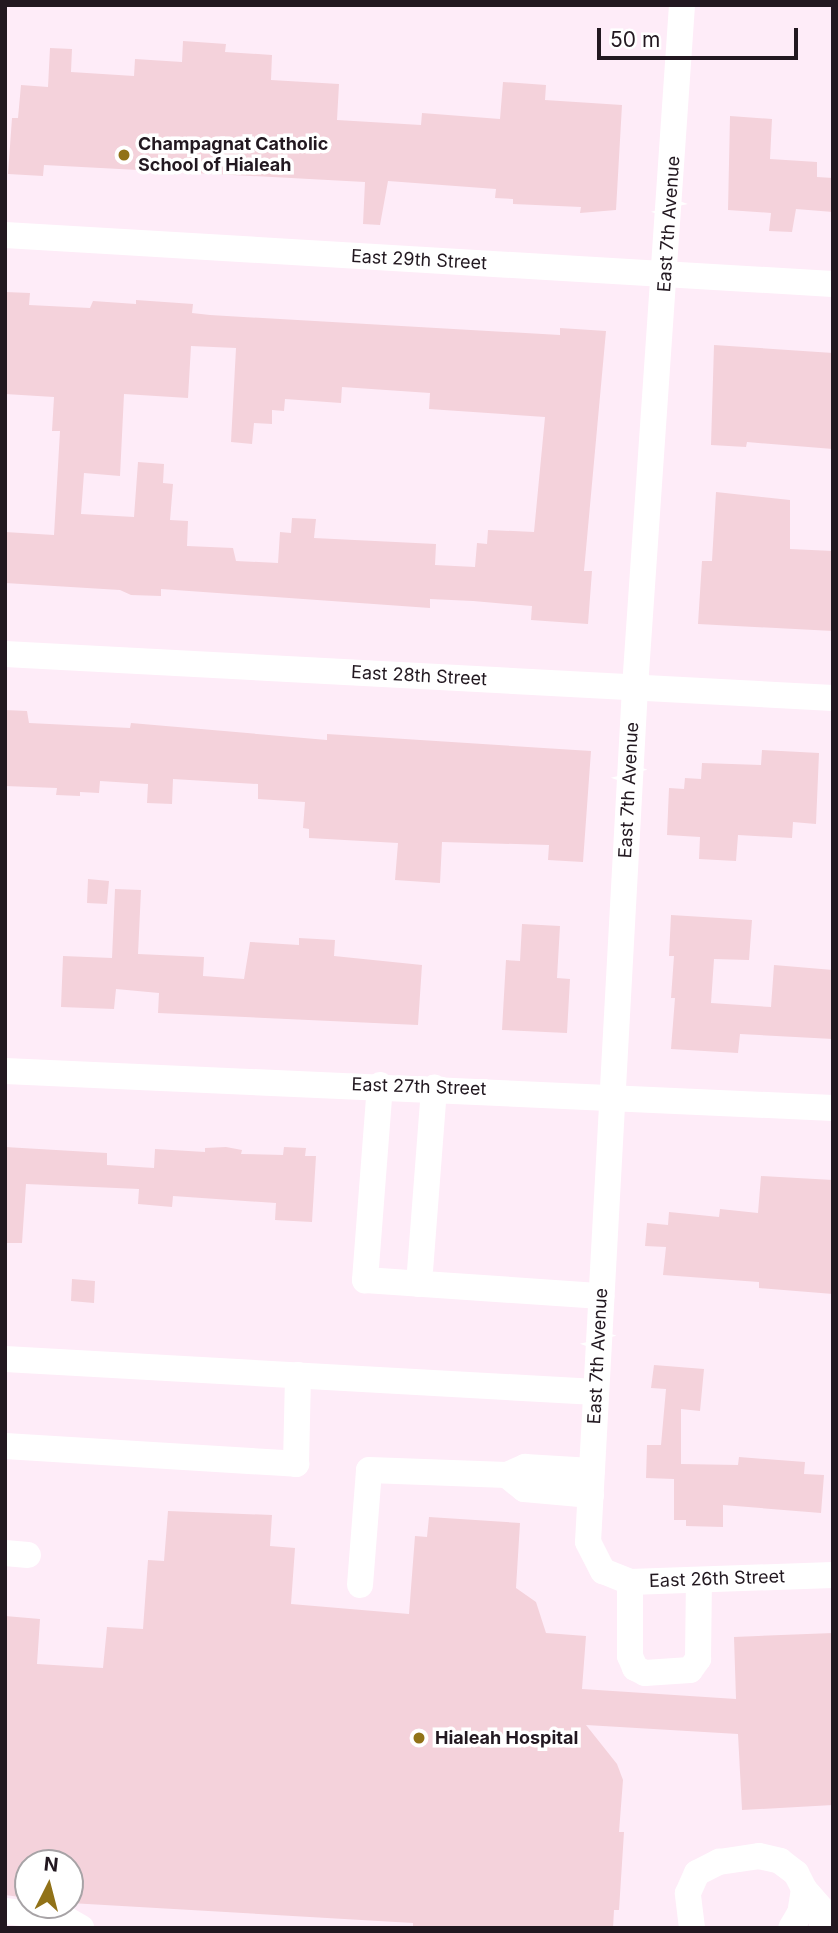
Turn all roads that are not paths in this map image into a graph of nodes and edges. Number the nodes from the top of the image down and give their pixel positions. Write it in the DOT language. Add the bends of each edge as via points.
graph roads {
  1 [pos="682,5"];
  2 [pos="5,235"];
  3 [pos="666,275"];
  4 [pos="833,284"];
  5 [pos="5,654"];
  6 [pos="635,688"];
  7 [pos="833,698"];
  8 [pos="5,1071"];
  9 [pos="380,1085"];
  10 [pos="434,1088"];
  11 [pos="611,1094"];
  12 [pos="833,1108"];
  13 [pos="419,1284"];
  14 [pos="601,1296"];
  15 [pos="5,1359"];
  16 [pos="298,1375"];
  17 [pos="596,1392"];
  18 [pos="5,1446"];
  19 [pos="592,1483"];
  20 [pos="603,1571"];
  21 [pos="833,1575"];
  22 [pos="699,1580"];
  23 [pos="630,1582"];
  24 [pos="360,1585"];
  25 [pos="804,1889"];
  26 [pos="5,1911"];
  27 [pos="688,1922"];
  28 [pos="81,1928"];
  29 [pos="791,1928"];
  30 [pos="822,1928"];
  1 -- 3 [label="street, East 7th Avenue"];
  2 -- 3 [label="street, East 29th Street"];
  3 -- 4 [label="street, East 29th Street"];
  3 -- 6 [label="street, East 7th Avenue"];
  5 -- 6 [label="street, East 28th Street"];
  6 -- 7 [label="street, East 28th Street"];
  6 -- 11 [label="street, East 7th Avenue"];
  8 -- 9 [label="street, East 27th Street"];
  9 -- 10 [label="street, East 27th Street"];
  9 -- 13 [label="street" via="365,1280"];
  10 -- 11 [label="street, East 27th Street"];
  10 -- 13 [label="street"];
  11 -- 12 [label="street, East 27th Street"];
  11 -- 14 [label="street, East 7th Avenue"];
  13 -- 14 [label="street"];
  14 -- 17 [label="street, East 7th Avenue"];
  15 -- 16 [label="street"];
  16 -- 17 [label="street"];
  16 -- 18 [label="street" via="296,1464"];
  17 -- 19 [label="street, East 7th Avenue"];
  19 -- 20 [label="street, East 7th Avenue" via="588,1542"];
  19 -- 24 [label="street" via="524,1489 507,1475 369,1470"];
  20 -- 23 [label="street, East 26th Street"];
  21 -- 22 [label="street, East 26th Street"];
  22 -- 23 [label="street, East 26th Street"];
  22 -- 23 [label="street" via="698,1659 690,1670 645,1673 635,1668 630,1656"];
  25 -- 27 [label="street" via="796,1873 780,1861 759,1856 719,1862 697,1873 688,1893"];
  25 -- 29 [label="street" via="800,1913"];
  25 -- 30 [label="street" via="822,1910"];
  26 -- 28 [label="street" via="64,1918"];
}
